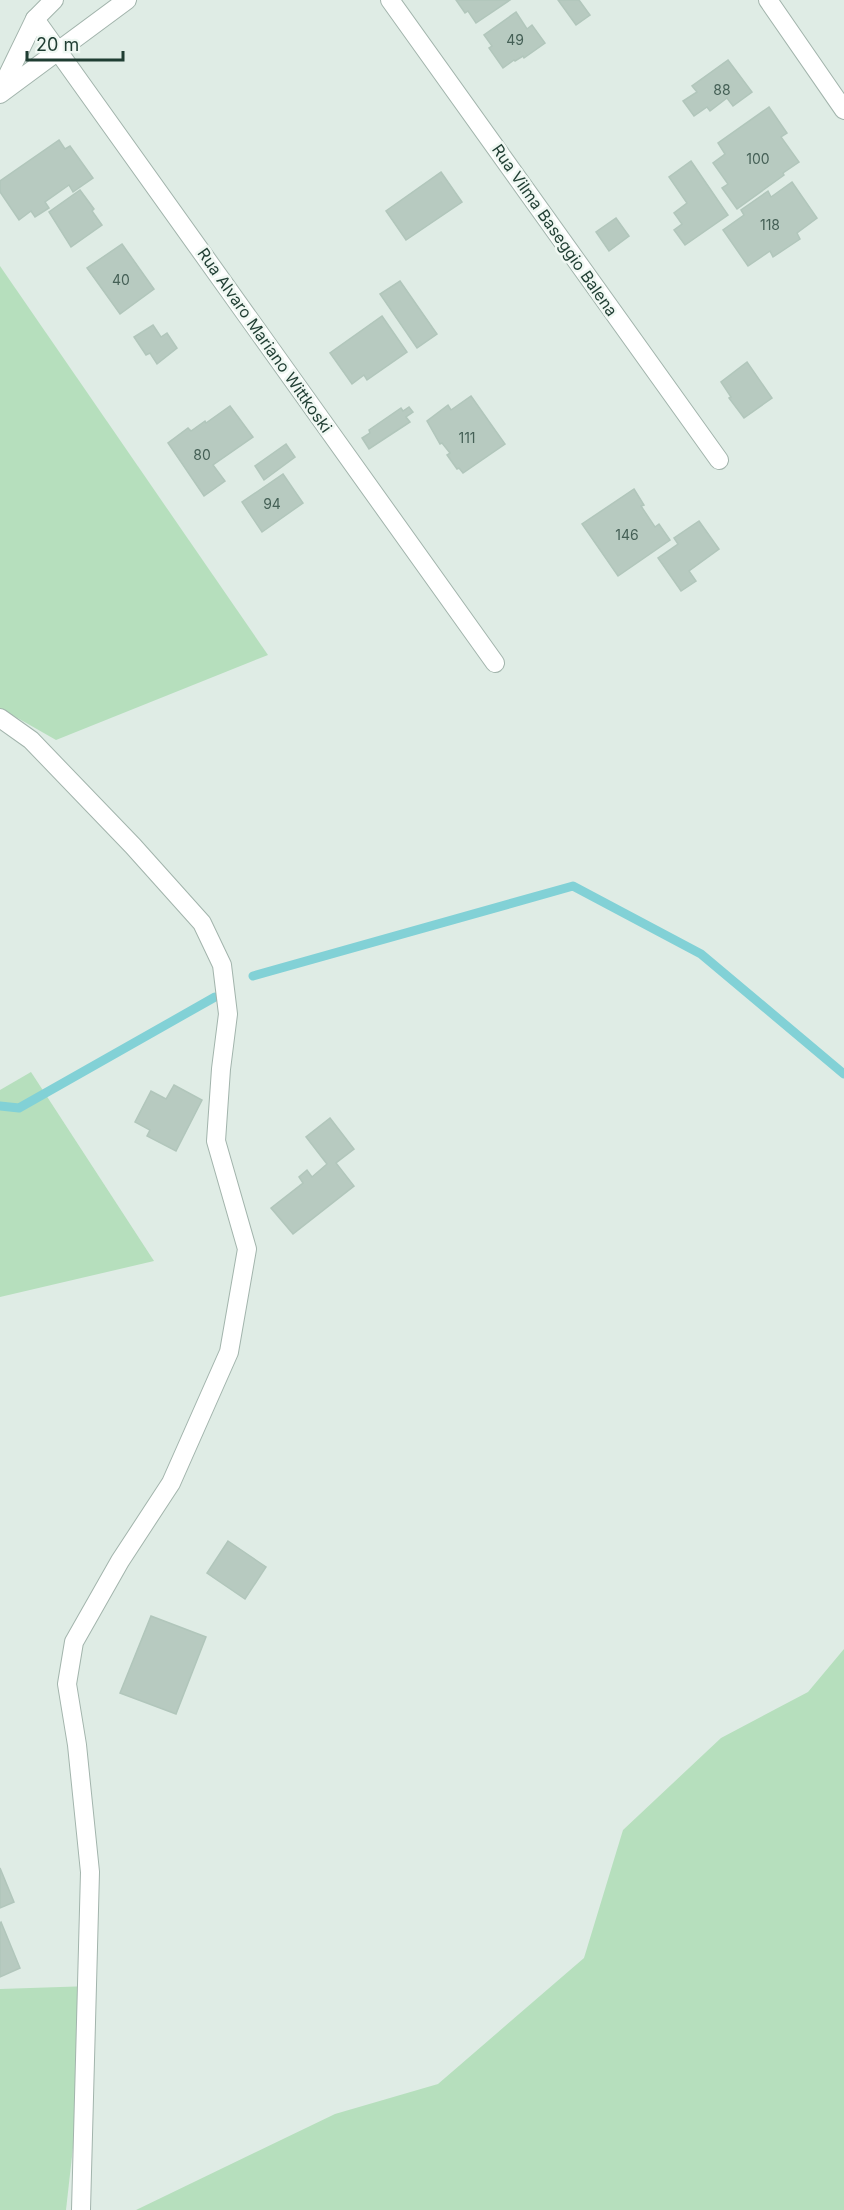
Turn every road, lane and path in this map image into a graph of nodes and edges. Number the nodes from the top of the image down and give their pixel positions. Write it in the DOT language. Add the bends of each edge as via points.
graph roads {
  1 [pos="54,0"];
  2 [pos="127,0"];
  3 [pos="390,0"];
  4 [pos="768,0"];
  5 [pos="35,19"];
  6 [pos="59,51"];
  7 [pos="0,93"];
  8 [pos="844,110"];
  9 [pos="719,460"];
  10 [pos="495,663"];
  11 [pos="0,718"];
  12 [pos="81,2210"];
  1 -- 5 [label="street"];
  2 -- 6 [label="street"];
  3 -- 9 [label="street, Rua Vilma Baseggio Balena"];
  4 -- 8 [label="street"];
  5 -- 6 [label="street, Rua Alvaro Mariano Wittkoski"];
  5 -- 7 [label="street"];
  6 -- 7 [label="street"];
  6 -- 10 [label="street, Rua Alvaro Mariano Wittkoski"];
  11 -- 12 [label="street" via="31,740 133,846 202,923 222,965 228,1014 216,1141 247,1249 229,1352 171,1484 120,1561 74,1642 72,1653 67,1684 90,1872"];
}
